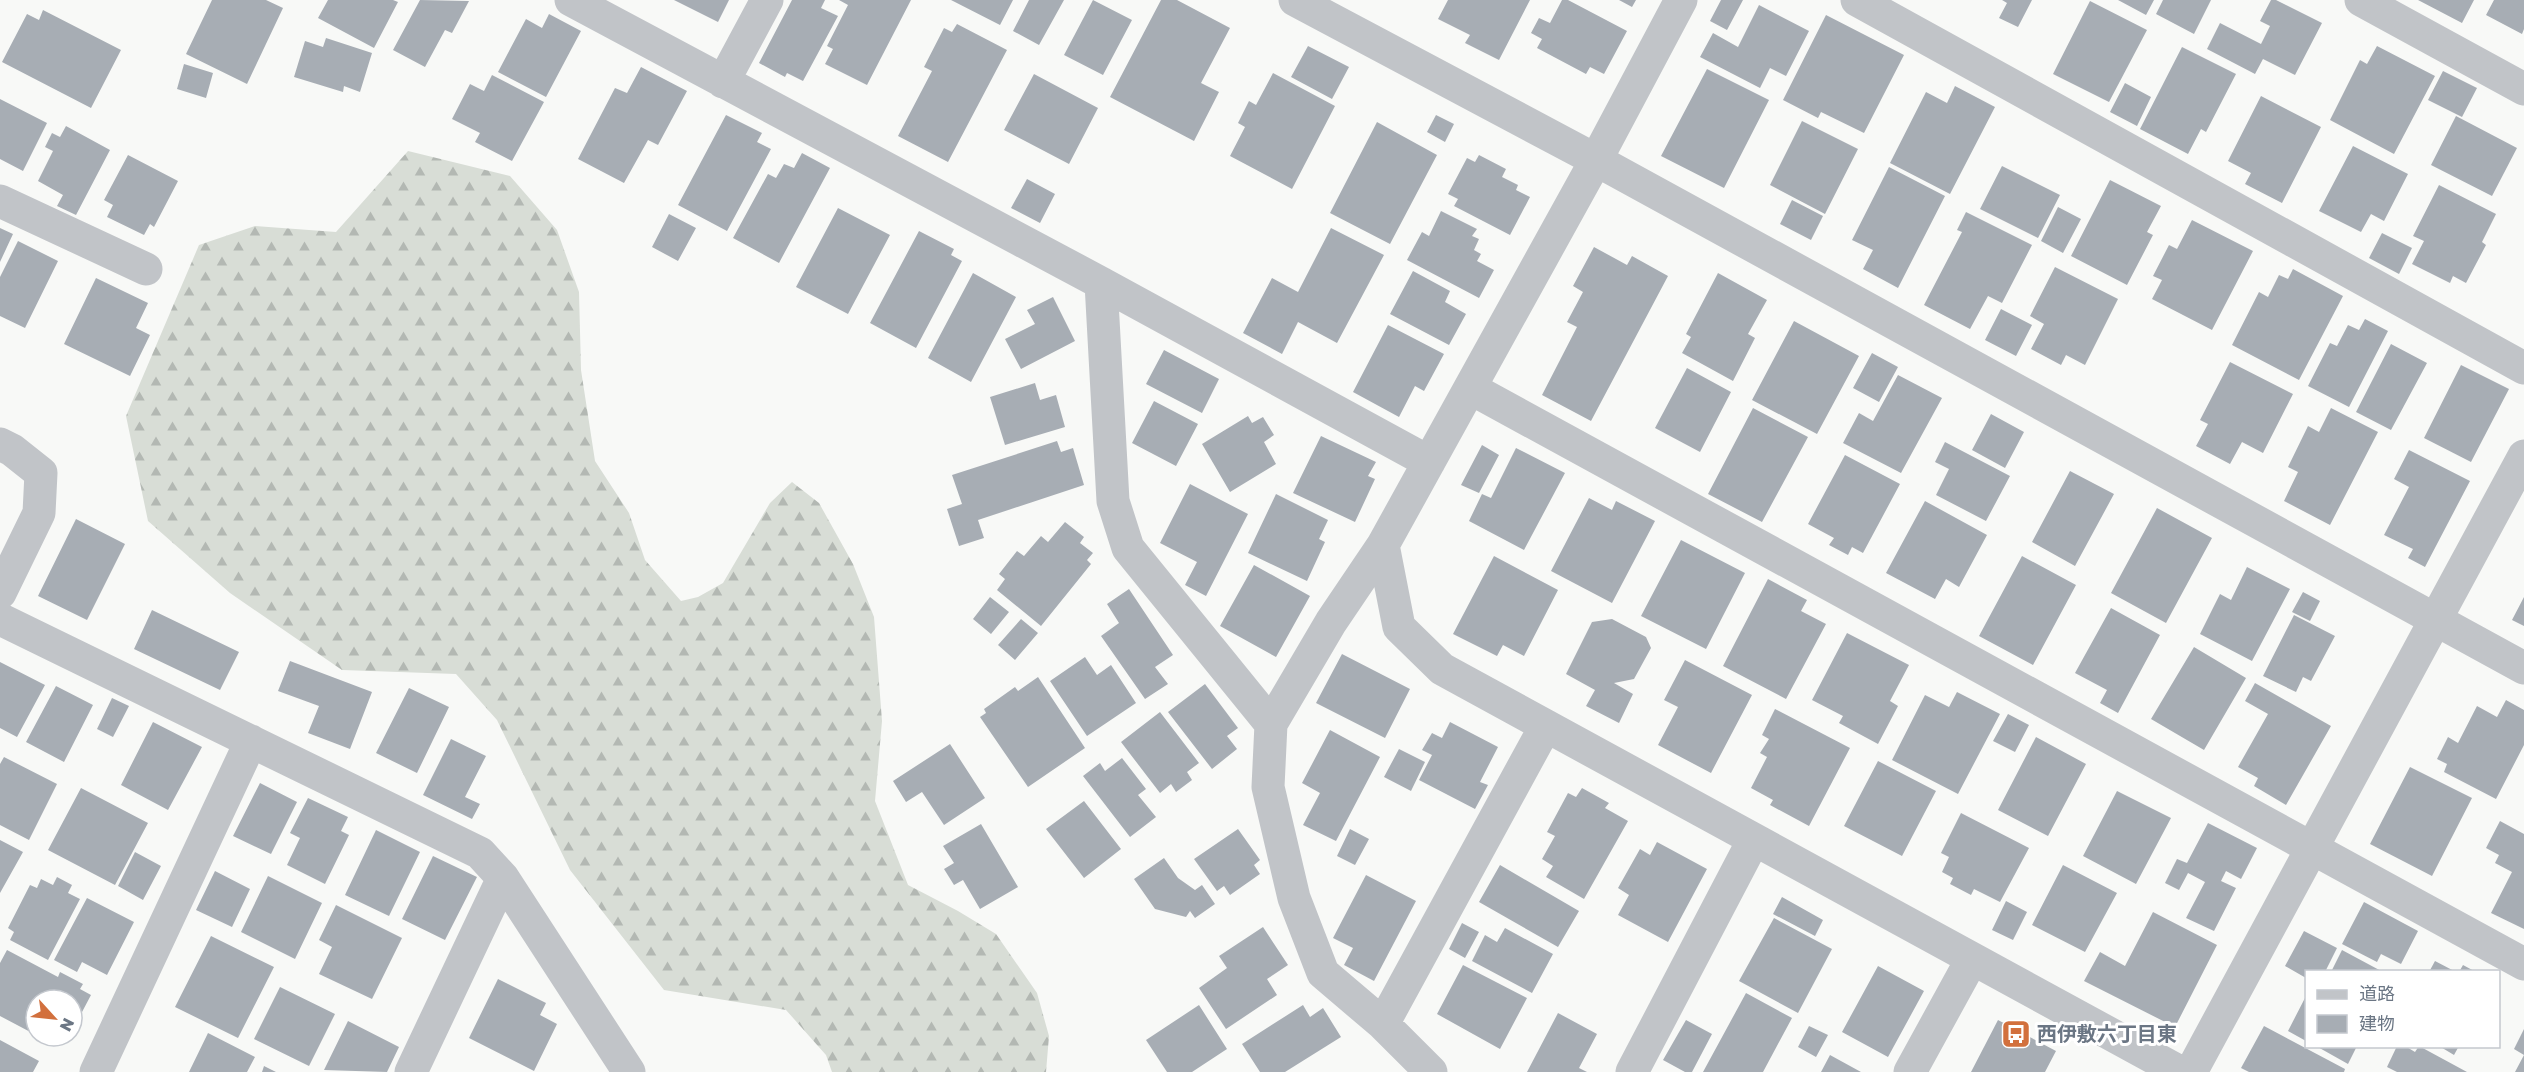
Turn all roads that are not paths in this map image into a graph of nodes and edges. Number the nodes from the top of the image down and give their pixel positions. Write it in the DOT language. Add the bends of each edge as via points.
graph roads {
  1 [pos="571,0"];
  2 [pos="767,0"];
  3 [pos="1295,0"];
  4 [pos="1681,0"];
  5 [pos="1857,0"];
  6 [pos="2361,0"];
  7 [pos="723,82"];
  8 [pos="2524,89"];
  9 [pos="1596,160"];
  10 [pos="0,201"];
  11 [pos="146,269"];
  12 [pos="1101,283"];
  13 [pos="2524,368"];
  14 [pos="1470,388"];
  15 [pos="0,444"];
  16 [pos="2524,456"];
  17 [pos="1429,462"];
  18 [pos="1383,545"];
  19 [pos="0,593"];
  20 [pos="0,619"];
  21 [pos="2434,619"];
  22 [pos="2524,668"];
  23 [pos="1271,724"];
  24 [pos="1545,727"];
  25 [pos="251,741"];
  26 [pos="1753,841"];
  27 [pos="2313,849"];
  28 [pos="502,878"];
  29 [pos="1972,959"];
  30 [pos="2524,964"];
  31 [pos="1383,1024"];
  32 [pos="96,1072"];
  33 [pos="411,1072"];
  34 [pos="629,1072"];
  35 [pos="1431,1072"];
  36 [pos="1632,1072"];
  37 [pos="1910,1072"];
  38 [pos="2180,1072"];
  39 [pos="2191,1072"];
  1 -- 7 [label="street"];
  2 -- 7 [label="street"];
  3 -- 9 [label="street"];
  4 -- 9 [label="street"];
  5 -- 13 [label="street"];
  6 -- 8 [label="street"];
  7 -- 12 [label="street"];
  9 -- 14 [label="street"];
  9 -- 21 [label="street"];
  10 -- 11 [label="street"];
  12 -- 17 [label="street"];
  12 -- 23 [label="street" via="1113,501 1128,548"];
  14 -- 17 [label="street"];
  14 -- 27 [label="street"];
  15 -- 19 [label="street" via="41,473 39,513"];
  16 -- 21 [label="street"];
  17 -- 18 [label="street"];
  18 -- 23 [label="street" via="1331,622"];
  18 -- 24 [label="street" via="1399,627 1442,669"];
  20 -- 25 [label="street"];
  21 -- 22 [label="street"];
  21 -- 27 [label="street"];
  23 -- 31 [label="street" via="1269,787 1294,898 1323,973"];
  24 -- 26 [label="street"];
  24 -- 31 [label="street"];
  25 -- 28 [label="street" via="480,853"];
  25 -- 32 [label="street"];
  26 -- 29 [label="street"];
  26 -- 36 [label="street"];
  27 -- 30 [label="street"];
  27 -- 39 [label="street"];
  28 -- 33 [label="street"];
  28 -- 34 [label="street"];
  29 -- 37 [label="street"];
  29 -- 38 [label="street"];
  31 -- 35 [label="street"];
}
